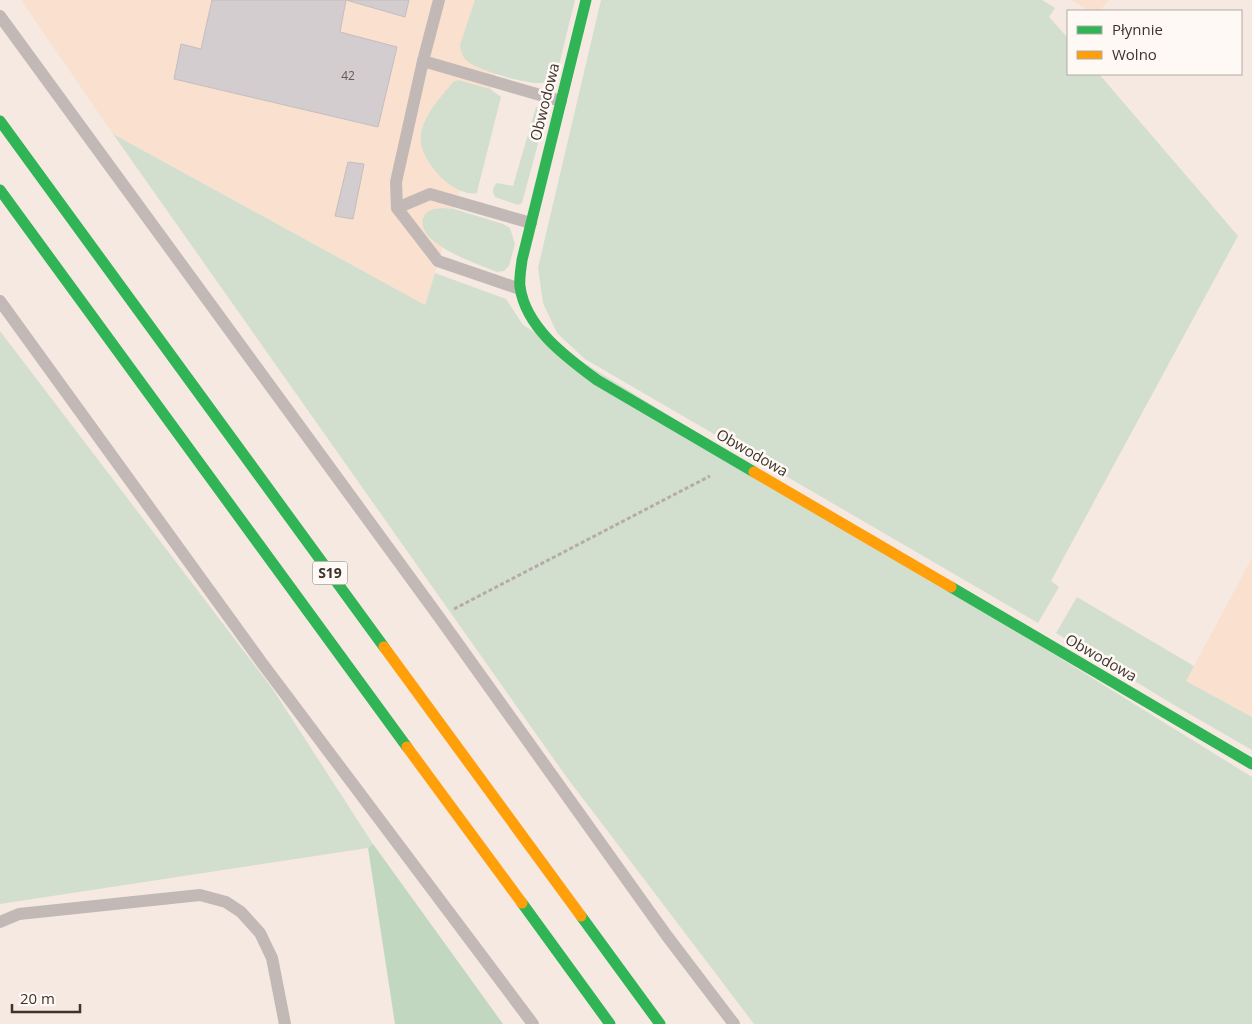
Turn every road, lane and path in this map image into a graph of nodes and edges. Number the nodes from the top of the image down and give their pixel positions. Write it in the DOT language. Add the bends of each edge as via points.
graph roads {
  1 [pos="439,0"];
  2 [pos="586,0"];
  3 [pos="0,16"];
  4 [pos="423,61"];
  5 [pos="561,101"];
  6 [pos="0,121"];
  7 [pos="0,190"];
  8 [pos="397,208"];
  9 [pos="531,223"];
  10 [pos="520,290"];
  11 [pos="0,301"];
  12 [pos="712,476"];
  13 [pos="439,617"];
  14 [pos="1252,764"];
  15 [pos="0,922"];
  16 [pos="285,1024"];
  17 [pos="532,1024"];
  18 [pos="610,1024"];
  19 [pos="660,1024"];
  20 [pos="734,1024"];
  1 -- 4 [label="lane"];
  2 -- 5 [label="main road, Obwodowa"];
  3 -- 13 [label="lane"];
  4 -- 5 [label="lane"];
  4 -- 8 [label="lane" via="396,182"];
  5 -- 9 [label="main road, Obwodowa"];
  6 -- 19 [label="main road, S19"];
  7 -- 18 [label="main road, S19"];
  8 -- 9 [label="lane" via="430,194"];
  8 -- 10 [label="lane" via="438,261"];
  9 -- 10 [label="main road, Obwodowa" via="522,260"];
  10 -- 14 [label="main road, Obwodowa" via="528,308 555,346 597,380"];
  11 -- 17 [label="lane" via="262,663"];
  12 -- 13 [label="path"];
  13 -- 20 [label="lane" via="667,936"];
  15 -- 16 [label="lane" via="19,914 172,897 200,895 226,902 241,912 260,933 272,958"];
}
